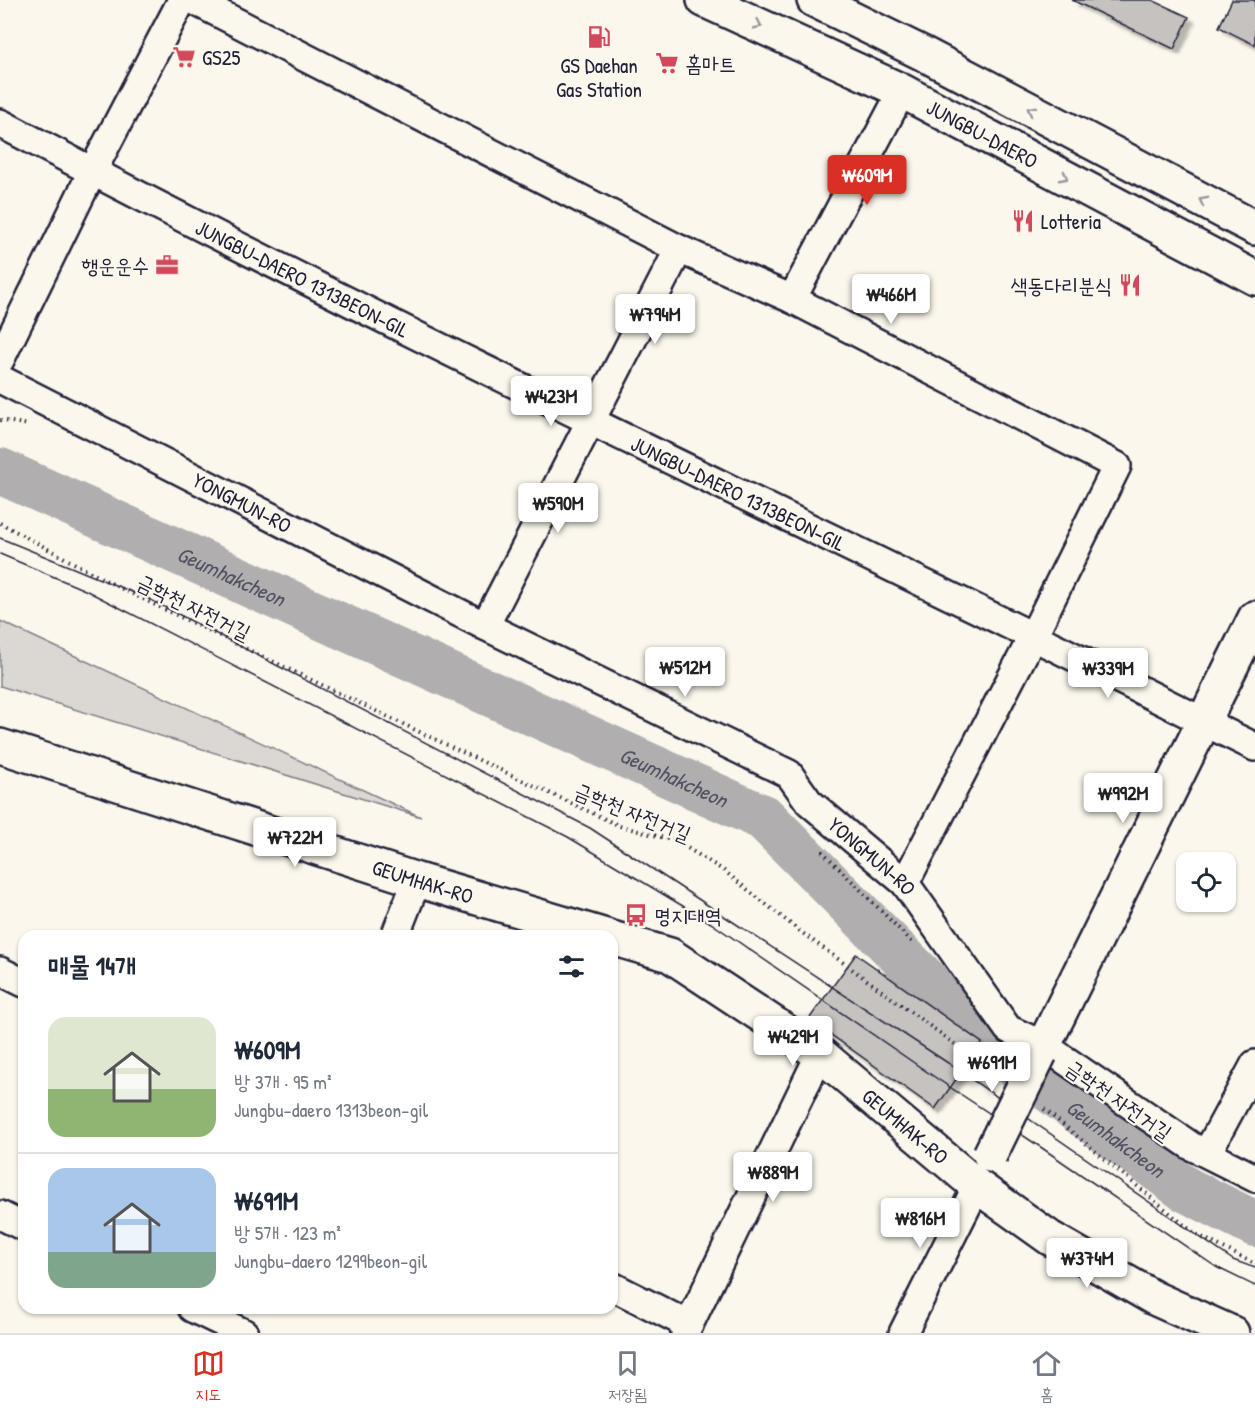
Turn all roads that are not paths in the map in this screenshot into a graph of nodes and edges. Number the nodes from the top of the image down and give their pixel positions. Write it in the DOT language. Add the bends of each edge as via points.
graph roads {
  1 [pos="182,0"];
  2 [pos="193,0"];
  3 [pos="704,0"];
  4 [pos="814,0"];
  5 [pos="902,91"];
  6 [pos="0,123"];
  7 [pos="92,172"];
  8 [pos="1255,228"];
  9 [pos="679,249"];
  10 [pos="1255,278"];
  11 [pos="792,300"];
  12 [pos="0,360"];
  13 [pos="0,378"];
  14 [pos="591,421"];
  15 [pos="1255,618"];
  16 [pos="485,626"];
  17 [pos="1033,636"];
  18 [pos="1203,721"];
  19 [pos="0,746"];
  20 [pos="1255,747"];
  21 [pos="417,880"];
  22 [pos="905,883"];
  23 [pos="397,930"];
  24 [pos="586,930"];
  25 [pos="618,940"];
  26 [pos="0,971"];
  27 [pos="18,980"];
  28 [pos="1041,1049"];
  29 [pos="820,1054"];
  30 [pos="1255,1064"];
  31 [pos="1207,1153"];
  32 [pos="1255,1178"];
  33 [pos="977,1186"];
  34 [pos="618,1289"];
  35 [pos="206,1314"];
  36 [pos="230,1324"];
  37 [pos="687,1329"];
  38 [pos="903,1333"];
  39 [pos="1232,1333"];
  1 -- 7 [label="street"];
  2 -- 9 [label="street"];
  3 -- 5 [label="main road, JUNGBU-DAERO, one-way"];
  8 -- 4 [label="main road, JUNGBU-DAERO, one-way"];
  5 -- 10 [label="main road, JUNGBU-DAERO, one-way"];
  5 -- 11 [label="street"];
  6 -- 7 [label="street, JUNGBU-DAERO 1313BEON-GIL"];
  7 -- 12 [label="street"];
  7 -- 14 [label="street, JUNGBU-DAERO 1313BEON-GIL"];
  9 -- 11 [label="street"];
  9 -- 14 [label="street"];
  11 -- 17 [label="street" via="1117,466"];
  13 -- 16 [label="street, YONGMUN-RO"];
  14 -- 16 [label="street"];
  14 -- 17 [label="street, JUNGBU-DAERO 1313BEON-GIL"];
  15 -- 18 [label="main road"];
  16 -- 22 [label="street, YONGMUN-RO" via="789,774 809,802"];
  17 -- 18 [label="street, JUNGBU-DAERO 1313BEON-GIL"];
  17 -- 22 [label="street"];
  18 -- 20 [label="street, JUNGBU-DAERO 1313BEON-GIL"];
  18 -- 28 [label="main road"];
  19 -- 21 [label="main road, GEUMHAK-RO"];
  21 -- 23 [label="street"];
  21 -- 24 [label="main road, GEUMHAK-RO"];
  22 -- 28 [label="street, YONGMUN-RO" via="1008,1029"];
  25 -- 29 [label="main road, GEUMHAK-RO" via="670,955"];
  26 -- 27 [label="street"];
  28 -- 31 [label="street, YONGMUN-RO"];
  28 -- 33 [label="main road, bridge"];
  29 -- 33 [label="main road, GEUMHAK-RO"];
  29 -- 37 [label="street"];
  30 -- 31 [label="street"];
  31 -- 32 [label="street, YONGMUN-RO"];
  33 -- 38 [label="street"];
  33 -- 39 [label="main road, GEUMHAK-RO" via="1050,1238 1154,1298"];
  34 -- 37 [label="street"];
  35 -- 36 [label="street"];
}
